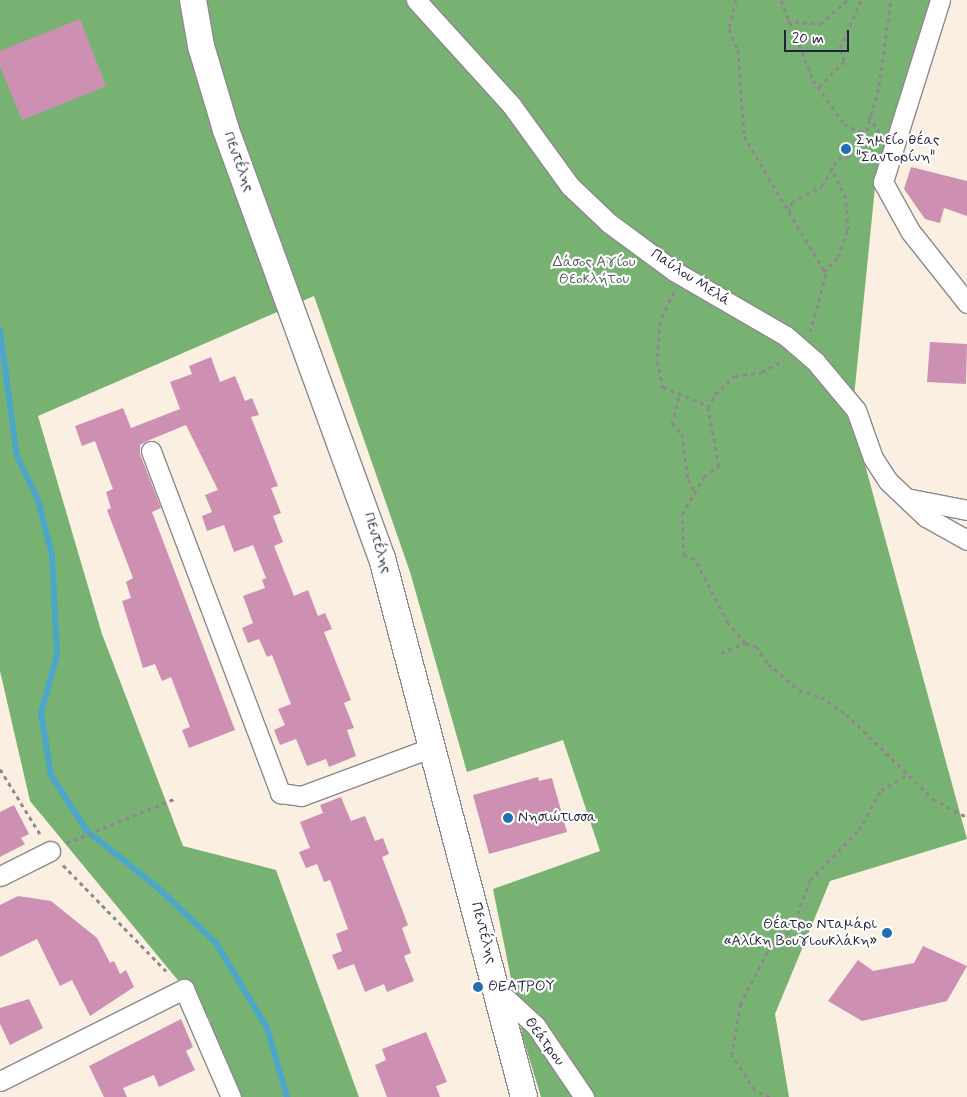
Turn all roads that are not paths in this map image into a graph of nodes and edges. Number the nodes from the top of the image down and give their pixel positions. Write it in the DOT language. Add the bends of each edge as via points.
graph roads {
  1 [pos="193,0"];
  2 [pos="416,0"];
  3 [pos="940,0"];
  4 [pos="967,303"];
  5 [pos="151,451"];
  6 [pos="902,497"];
  7 [pos="967,510"];
  8 [pos="967,540"];
  9 [pos="432,747"];
  10 [pos="50,851"];
  11 [pos="0,876"];
  12 [pos="499,992"];
  13 [pos="0,1080"];
  14 [pos="231,1097"];
  15 [pos="524,1097"];
  16 [pos="584,1097"];
  1 -- 9 [label="main road, Πεντέλης" via="201,46 226,130 382,558"];
  2 -- 6 [label="street, Παύλου Μελά" via="512,106 570,186 609,223 685,277 799,347 845,391 856,410 873,458"];
  3 -- 4 [label="street" via="883,182 910,231"];
  5 -- 9 [label="street" via="280,793 301,796"];
  6 -- 7 [label="street"];
  6 -- 8 [label="street, Παύλου Μελά" via="926,517"];
  9 -- 12 [label="main road, Πεντέλης"];
  10 -- 11 [label="street"];
  12 -- 15 [label="main road, Πεντέλης"];
  12 -- 16 [label="street, Θεάτρου" via="536,1026"];
  13 -- 14 [label="street" via="184,989"];
}
